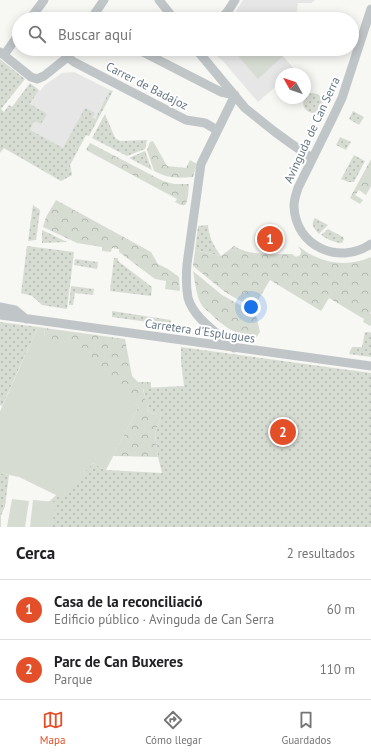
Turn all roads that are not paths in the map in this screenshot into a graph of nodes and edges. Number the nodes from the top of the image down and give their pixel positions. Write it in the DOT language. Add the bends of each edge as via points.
graph roads {
  1 [pos="44,0"];
  2 [pos="104,0"];
  3 [pos="160,0"];
  4 [pos="235,0"];
  5 [pos="371,10"];
  6 [pos="35,12"];
  7 [pos="96,12"];
  8 [pos="169,12"];
  9 [pos="227,12"];
  10 [pos="12,42"];
  11 [pos="359,46"];
  12 [pos="2,53"];
  13 [pos="66,56"];
  14 [pos="70,56"];
  15 [pos="151,56"];
  16 [pos="202,56"];
  17 [pos="356,56"];
  18 [pos="235,95"];
  19 [pos="217,130"];
  20 [pos="312,158"];
  21 [pos="371,244"];
  22 [pos="0,307"];
  23 [pos="0,315"];
  24 [pos="26,319"];
  25 [pos="234,348"];
  26 [pos="371,366"];
  1 -- 6 [label="street"];
  2 -- 7 [label="street"];
  3 -- 8 [label="street"];
  4 -- 9 [label="street"];
  5 -- 11 [label="street, Avinguda de Can Serra"];
  10 -- 12 [label="street"];
  12 -- 13 [label="street" via="37,79 44,76"];
  14 -- 19 [label="street, Carrer de Badajoz" via="74,62 186,120 205,123"];
  15 -- 18 [label="street" via="221,92"];
  16 -- 18 [label="street"];
  17 -- 20 [label="street, Avinguda de Can Serra" via="334,117"];
  18 -- 19 [label="street"];
  18 -- 20 [label="street" via="245,108"];
  19 -- 25 [label="street" via="201,164 187,264 187,291 190,303 201,319"];
  20 -- 21 [label="street, Avinguda de Can Serra" via="295,196 296,219 303,233 313,244 332,253 349,253"];
  22 -- 24 [label="street, Carretera d'Esplugues" via="15,310"];
  23 -- 24 [label="street, Carretera d'Esplugues"];
  24 -- 25 [label="street, Carretera d'Esplugues"];
  25 -- 26 [label="street, Carretera d'Esplugues"];
}
